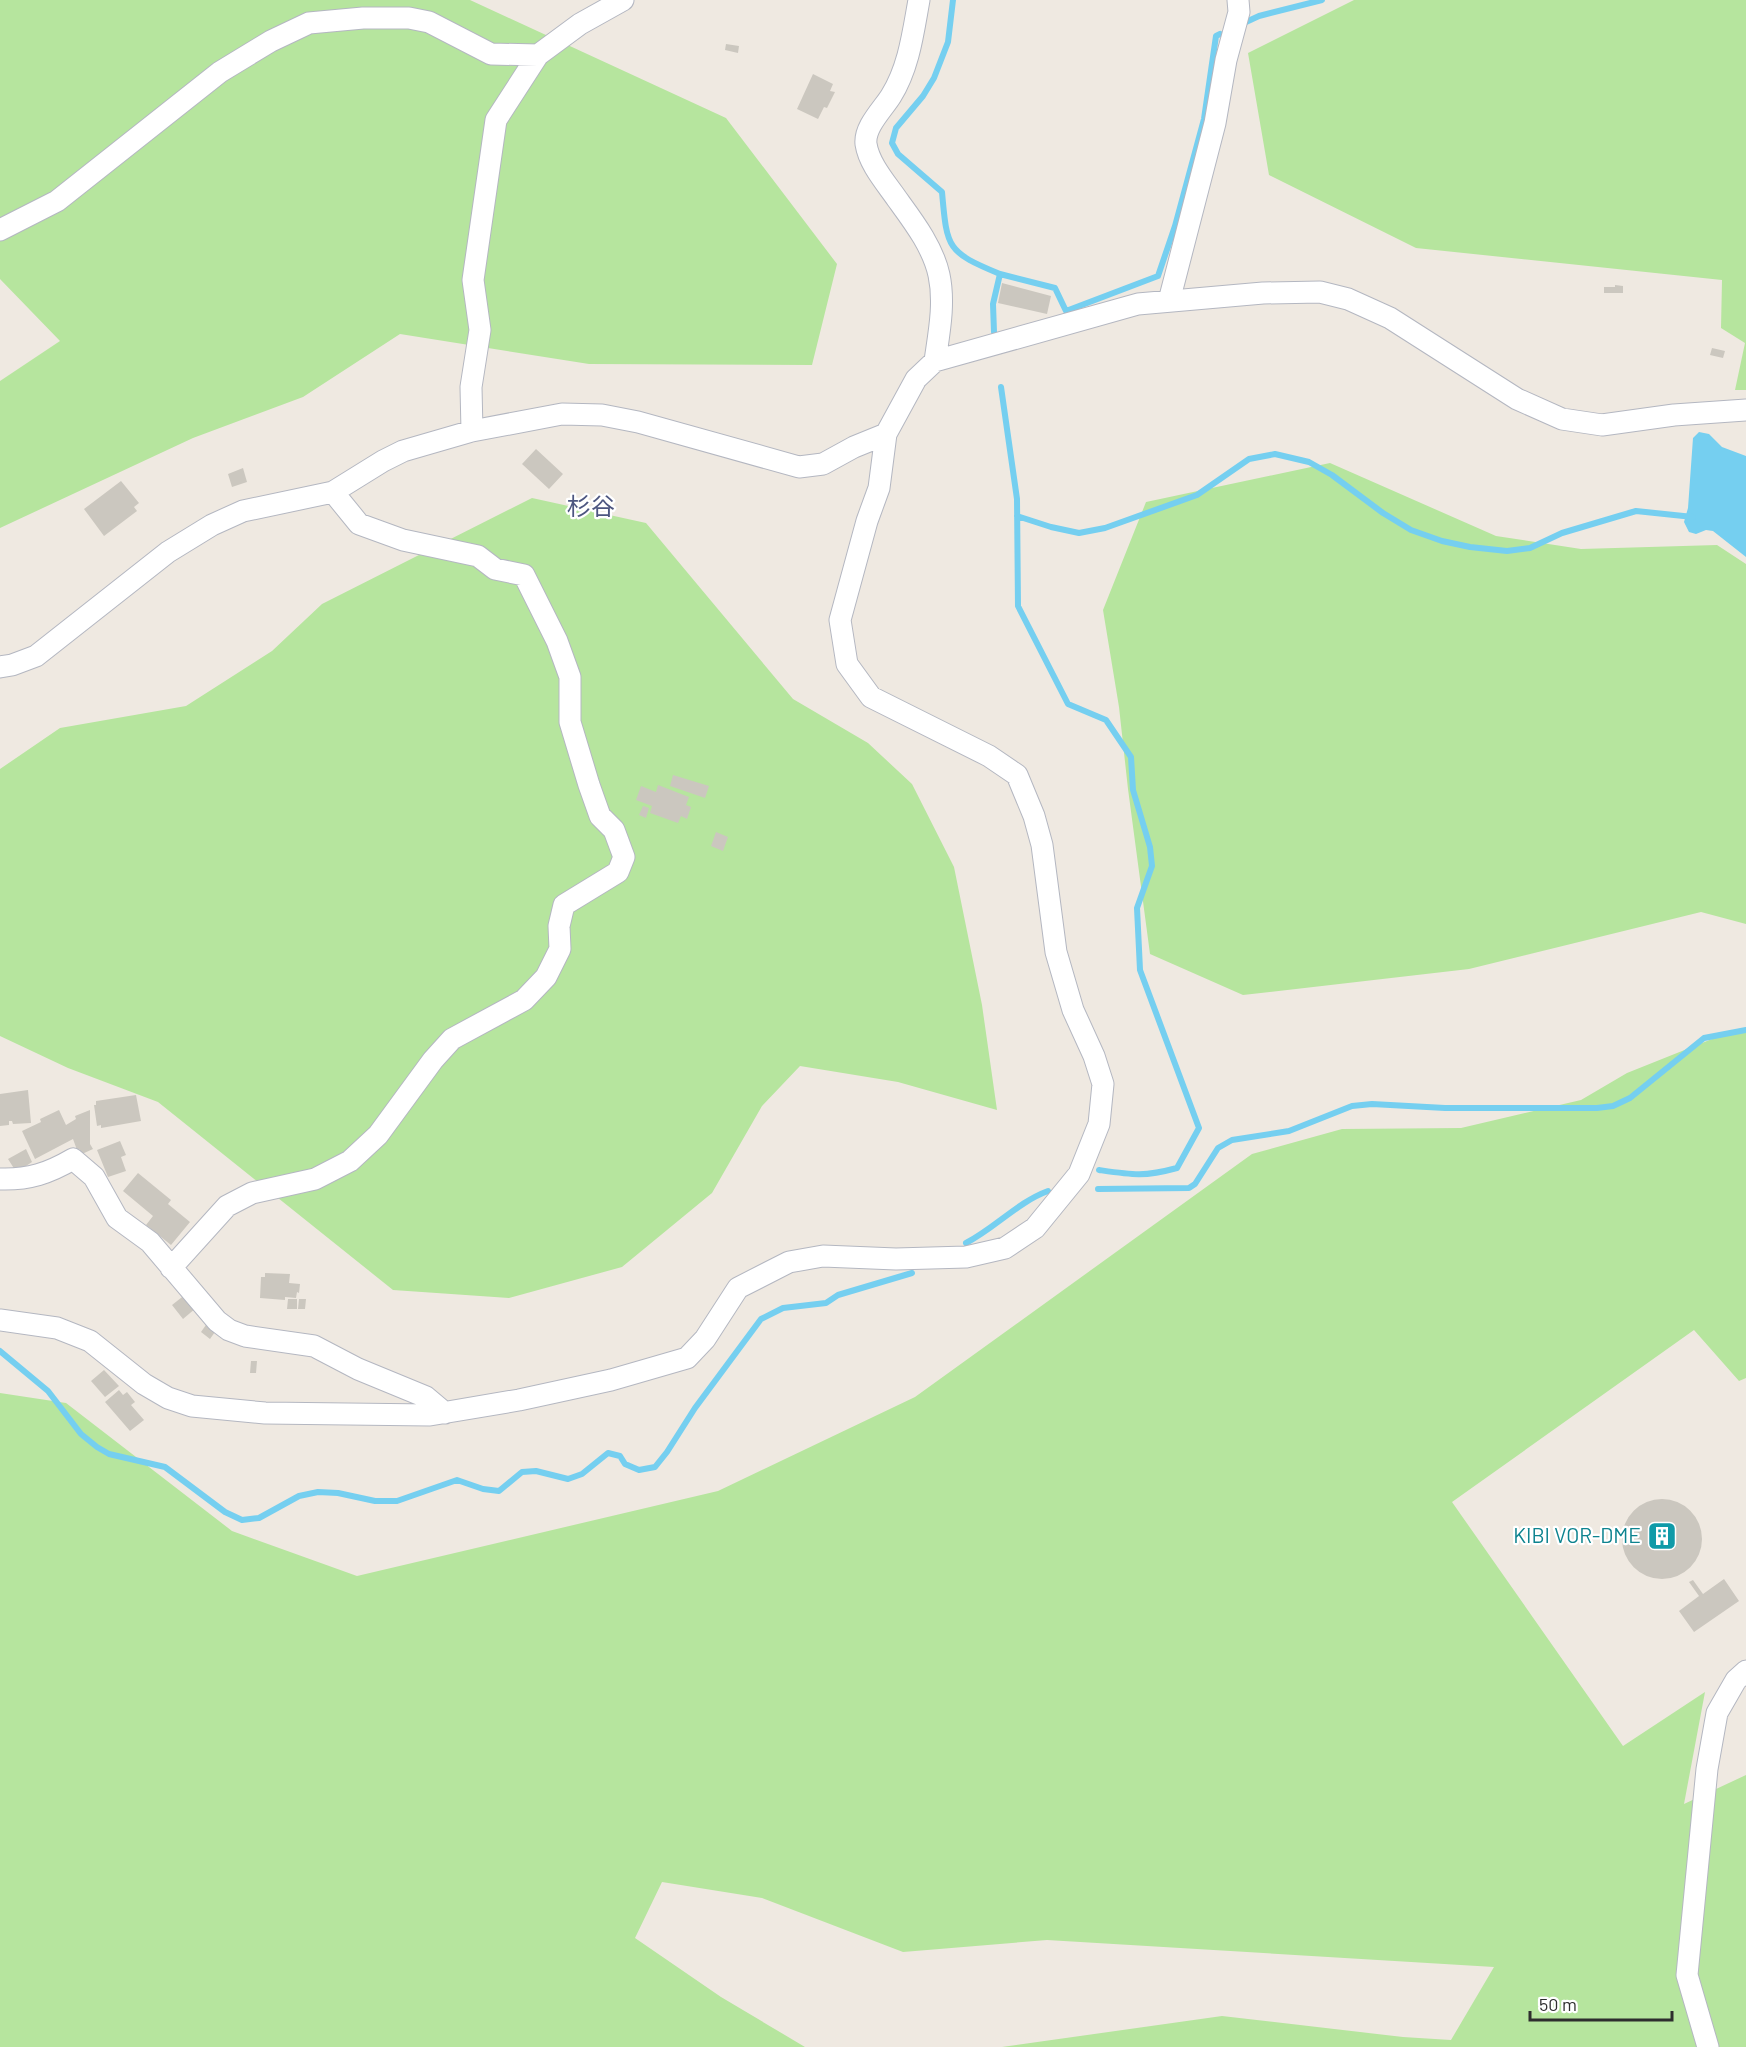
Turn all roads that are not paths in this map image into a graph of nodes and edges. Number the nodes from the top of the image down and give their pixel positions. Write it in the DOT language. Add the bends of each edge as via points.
graph roads {
  1 [pos="624,0"];
  2 [pos="920,0"];
  3 [pos="1238,0"];
  4 [pos="538,56"];
  5 [pos="0,230"];
  6 [pos="1169,301"];
  7 [pos="935,362"];
  8 [pos="1746,410"];
  9 [pos="472,431"];
  10 [pos="886,434"];
  11 [pos="333,492"];
  12 [pos="0,667"];
  13 [pos="0,1179"];
  14 [pos="171,1268"];
  15 [pos="0,1320"];
  16 [pos="445,1413"];
  17 [pos="1746,1671"];
  18 [pos="1708,2047"];
  1 -- 4 [label="street" via="580,24"];
  2 -- 7 [label="street" via="905,69 872,124 866,142 871,159 914,222 939,273 941,314"];
  3 -- 6 [label="street" via="1239,12 1215,123"];
  4 -- 5 [label="street" via="491,54 429,22 409,18 309,23 220,72 57,201"];
  4 -- 9 [label="street" via="496,120 473,280 480,330 471,387"];
  6 -- 7 [label="street" via="1138,304"];
  6 -- 8 [label="street" via="1320,292 1348,299 1390,318 1517,399 1562,418 1602,425"];
  7 -- 10 [label="street" via="916,379"];
  9 -- 10 [label="street" via="562,414 602,415 800,467 823,464"];
  9 -- 11 [label="street" via="403,451"];
  10 -- 16 [label="street" via="879,488 840,620 847,664 871,697 989,756 1017,775 1042,845 1056,952 1073,1010 1103,1084 1100,1124 1079,1174 1035,1228 1005,1248 966,1257 823,1256 789,1263 738,1288 705,1339 687,1358 588,1385"];
  11 -- 12 [label="street" via="243,511 212,525 168,552 36,656"];
  11 -- 14 [label="street" via="359,524 403,540 478,556 495,569 524,575 570,677 570,722 600,816 614,830 624,857 618,872 564,905 559,926 560,949 546,976 524,1000 452,1039 378,1134 350,1161 315,1179 252,1193 227,1206"];
  13 -- 14 [label="street" via="22,1179 52,1171 73,1159 94,1177 117,1218 150,1242"];
  14 -- 16 [label="street" via="229,1330 314,1346 426,1397"];
  15 -- 16 [label="street" via="57,1328 90,1341 144,1384 192,1406 265,1413"];
  17 -- 18 [label="street" via="1736,1680 1717,1713 1707,1769 1687,1975"];
}
